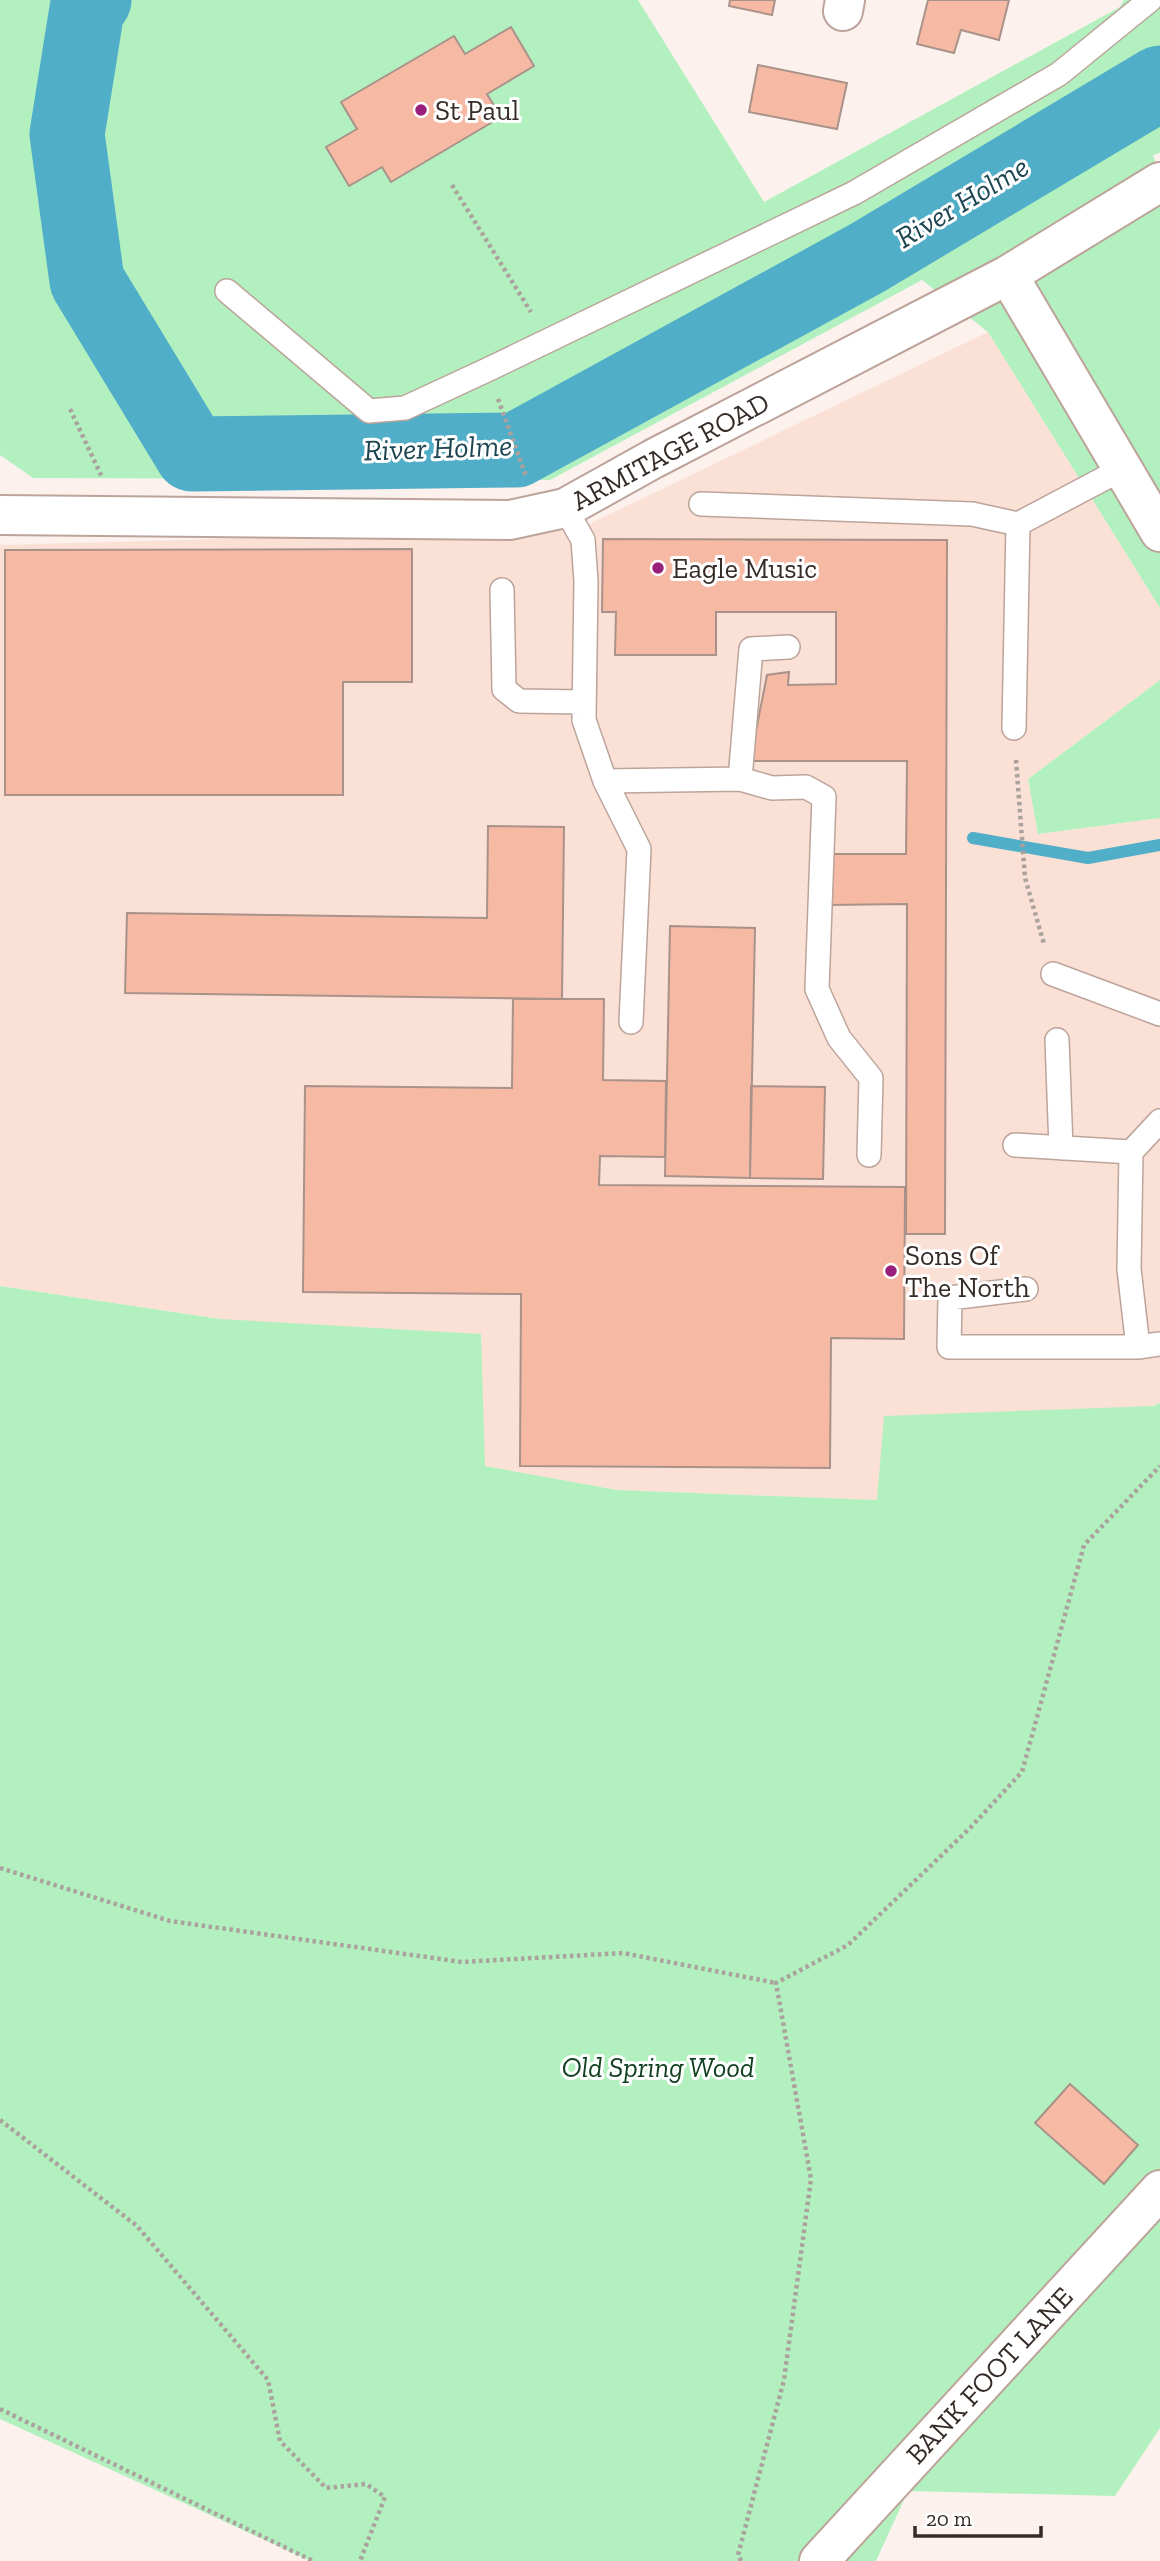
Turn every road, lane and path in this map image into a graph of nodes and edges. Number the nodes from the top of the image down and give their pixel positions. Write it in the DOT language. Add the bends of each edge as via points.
graph roads {
  1 [pos="1150,0"];
  2 [pos="1160,182"];
  3 [pos="452,185"];
  4 [pos="1008,275"];
  5 [pos="228,291"];
  6 [pos="549,342"];
  7 [pos="488,370"];
  8 [pos="70,409"];
  9 [pos="1122,469"];
  10 [pos="701,504"];
  11 [pos="552,510"];
  12 [pos="0,515"];
  13 [pos="102,516"];
  14 [pos="1018,524"];
  15 [pos="1160,532"];
  16 [pos="502,590"];
  17 [pos="788,647"];
  18 [pos="584,702"];
  19 [pos="1014,728"];
  20 [pos="740,779"];
  21 [pos="605,781"];
  22 [pos="1053,974"];
  23 [pos="1160,1014"];
  24 [pos="631,1022"];
  25 [pos="1057,1040"];
  26 [pos="1160,1121"];
  27 [pos="1015,1144"];
  28 [pos="1061,1148"];
  29 [pos="1131,1152"];
  30 [pos="869,1155"];
  31 [pos="1026,1289"];
  32 [pos="1149,1346"];
  33 [pos="1160,1466"];
  34 [pos="0,1868"];
  35 [pos="776,1983"];
  36 [pos="0,2120"];
  37 [pos="1160,2190"];
  38 [pos="0,2409"];
  39 [pos="313,2561"];
  40 [pos="360,2561"];
  41 [pos="741,2561"];
  42 [pos="819,2561"];
  1 -- 6 [label="lane" via="1059,74 854,193"];
  2 -- 4 [label="main road, ARMITAGE ROAD"];
  3 -- 6 [label="path"];
  4 -- 9 [label="main road"];
  4 -- 11 [label="main road, ARMITAGE ROAD"];
  5 -- 7 [label="lane" via="369,411 405,408"];
  6 -- 7 [label="lane"];
  7 -- 11 [label="path"];
  8 -- 13 [label="path" via="102,478"];
  9 -- 14 [label="lane"];
  9 -- 15 [label="main road"];
  10 -- 14 [label="lane" via="972,514"];
  11 -- 13 [label="main road, ARMITAGE ROAD" via="510,520"];
  11 -- 18 [label="lane" via="583,540"];
  12 -- 13 [label="main road, ARMITAGE ROAD"];
  14 -- 19 [label="lane"];
  16 -- 18 [label="lane" via="504,689 519,701"];
  17 -- 20 [label="lane" via="751,649"];
  18 -- 21 [label="lane" via="584,720"];
  19 -- 22 [label="path" via="1025,878"];
  20 -- 21 [label="lane"];
  20 -- 30 [label="lane" via="772,788 806,787 824,797 817,989 839,1038 871,1078"];
  21 -- 24 [label="lane" via="639,849"];
  22 -- 23 [label="lane"];
  25 -- 28 [label="lane"];
  26 -- 29 [label="lane"];
  27 -- 28 [label="lane"];
  28 -- 29 [label="lane"];
  29 -- 32 [label="lane" via="1129,1269"];
  31 -- 32 [label="lane" via="950,1298 949,1347"];
  33 -- 35 [label="path" via="1084,1545 1021,1772 970,1828 848,1945"];
  34 -- 35 [label="path" via="170,1921 462,1962 623,1953"];
  35 -- 41 [label="path" via="811,2179 784,2380 738,2555"];
  36 -- 40 [label="path" via="137,2226 268,2381 280,2441 326,2488 366,2484 385,2497"];
  37 -- 42 [label="main road, BANK FOOT LANE"];
  38 -- 39 [label="path"];
}
